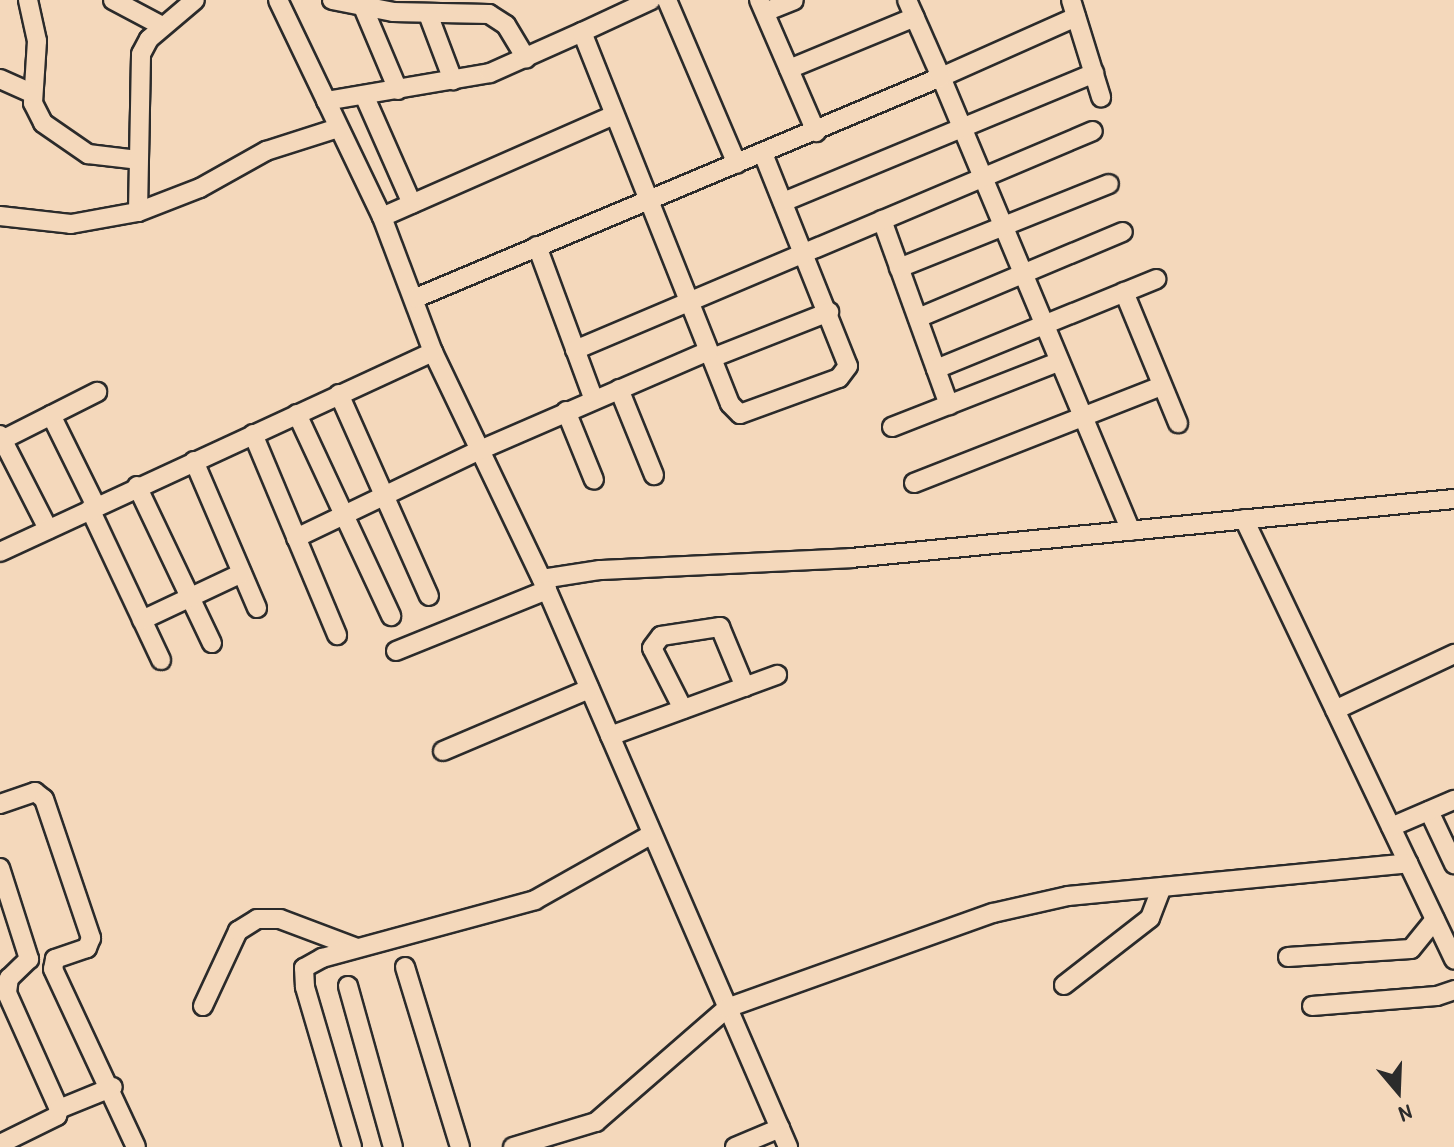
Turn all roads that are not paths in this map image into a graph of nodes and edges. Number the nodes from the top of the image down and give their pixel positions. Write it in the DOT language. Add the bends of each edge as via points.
graph roads {
  1 [pos="28,0"];
  2 [pos="113,0"];
  3 [pos="195,0"];
  4 [pos="278,0"];
  5 [pos="332,0"];
  6 [pos="651,0"];
  7 [pos="667,0"];
  8 [pos="794,0"];
  9 [pos="376,6"];
  10 [pos="762,6"];
  11 [pos="911,8"];
  12 [pos="1074,8"];
  13 [pos="497,9"];
  14 [pos="428,14"];
  15 [pos="162,26"];
  16 [pos="582,32"];
  17 [pos="526,58"];
  18 [pos="789,69"];
  19 [pos="1094,73"];
  20 [pos="941,77"];
  21 [pos="453,80"];
  22 [pos="16,86"];
  23 [pos="398,90"];
  24 [pos="364,95"];
  25 [pos="1101,97"];
  26 [pos="0,100"];
  27 [pos="326,101"];
  28 [pos="612,116"];
  29 [pos="963,127"];
  30 [pos="338,128"];
  31 [pos="1093,131"];
  32 [pos="816,132"];
  33 [pos="763,153"];
  34 [pos="138,160"];
  35 [pos="737,164"];
  36 [pos="982,178"];
  37 [pos="1109,184"];
  38 [pos="651,198"];
  39 [pos="783,202"];
  40 [pos="412,204"];
  41 [pos="138,212"];
  42 [pos="0,216"];
  43 [pos="382,217"];
  44 [pos="882,220"];
  45 [pos="1003,227"];
  46 [pos="1123,232"];
  47 [pos="537,246"];
  48 [pos="804,253"];
  49 [pos="899,268"];
  50 [pos="1023,274"];
  51 [pos="1156,279"];
  52 [pos="1124,292"];
  53 [pos="416,298"];
  54 [pos="692,301"];
  55 [pos="829,312"];
  56 [pos="918,318"];
  57 [pos="1045,325"];
  58 [pos="575,350"];
  59 [pos="433,352"];
  60 [pos="710,354"];
  61 [pos="1060,361"];
  62 [pos="936,369"];
  63 [pos="1162,386"];
  64 [pos="619,389"];
  65 [pos="97,392"];
  66 [pos="339,394"];
  67 [pos="594,400"];
  68 [pos="949,405"];
  69 [pos="566,411"];
  70 [pos="297,414"];
  71 [pos="51,415"];
  72 [pos="1084,417"];
  73 [pos="1178,423"];
  74 [pos="892,427"];
  75 [pos="253,434"];
  76 [pos="1,438"];
  77 [pos="480,450"];
  78 [pos="194,461"];
  79 [pos="654,475"];
  80 [pos="594,480"];
  81 [pos="914,483"];
  82 [pos="137,486"];
  83 [pos="384,496"];
  84 [pos="1454,499"];
  85 [pos="93,508"];
  86 [pos="344,515"];
  87 [pos="1244,519"];
  88 [pos="48,529"];
  89 [pos="1131,531"];
  90 [pos="296,538"];
  91 [pos="1,549"];
  92 [pos="242,573"];
  93 [pos="544,584"];
  94 [pos="429,596"];
  95 [pos="190,597"];
  96 [pos="257,608"];
  97 [pos="391,616"];
  98 [pos="142,620"];
  99 [pos="337,635"];
  100 [pos="212,643"];
  101 [pos="396,651"];
  102 [pos="1453,658"];
  103 [pos="161,660"];
  104 [pos="777,675"];
  105 [pos="745,687"];
  106 [pos="589,689"];
  107 [pos="683,709"];
  108 [pos="1335,710"];
  109 [pos="610,736"];
  110 [pos="443,751"];
  111 [pos="1454,800"];
  112 [pos="0,804"];
  113 [pos="1429,811"];
  114 [pos="1391,827"];
  115 [pos="652,834"];
  116 [pos="1408,863"];
  117 [pos="1454,864"];
  118 [pos="0,868"];
  119 [pos="1162,887"];
  120 [pos="1435,919"];
  121 [pos="357,948"];
  122 [pos="1288,957"];
  123 [pos="1454,959"];
  124 [pos="405,967"];
  125 [pos="1064,985"];
  126 [pos="348,986"];
  127 [pos="1454,990"];
  128 [pos="203,1006"];
  129 [pos="1312,1006"];
  130 [pos="727,1008"];
  131 [pos="113,1087"];
  132 [pos="59,1109"];
  133 [pos="780,1128"];
  134 [pos="0,1144"];
  135 [pos="136,1147"];
  136 [pos="352,1147"];
  137 [pos="393,1147"];
  138 [pos="460,1147"];
  139 [pos="513,1147"];
  140 [pos="735,1147"];
  141 [pos="788,1147"];
  1 -- 22 [label="street" via="37,41"];
  2 -- 15 [label="street"];
  3 -- 15 [label="street"];
  4 -- 27 [label="street"];
  5 -- 9 [label="street"];
  6 -- 16 [label="street"];
  7 -- 35 [label="street"];
  8 -- 10 [label="street"];
  9 -- 14 [label="street"];
  9 -- 23 [label="street"];
  10 -- 18 [label="street"];
  11 -- 18 [label="street"];
  11 -- 20 [label="street"];
  12 -- 19 [label="street"];
  12 -- 20 [label="street"];
  13 -- 14 [label="street"];
  13 -- 17 [label="street"];
  14 -- 21 [label="street"];
  15 -- 34 [label="street" via="141,54"];
  16 -- 17 [label="street"];
  16 -- 28 [label="street"];
  17 -- 21 [label="street"];
  18 -- 32 [label="street"];
  19 -- 25 [label="street"];
  19 -- 29 [label="street"];
  20 -- 29 [label="street"];
  20 -- 32 [label="street"];
  21 -- 23 [label="street"];
  22 -- 26 [label="street"];
  22 -- 34 [label="street" via="43,123 77,149"];
  23 -- 24 [label="street"];
  24 -- 27 [label="street"];
  24 -- 40 [label="street"];
  27 -- 30 [label="street"];
  28 -- 38 [label="street"];
  28 -- 40 [label="street"];
  29 -- 36 [label="street"];
  29 -- 39 [label="street"];
  30 -- 41 [label="street" via="266,151 200,188"];
  30 -- 43 [label="street"];
  31 -- 36 [label="street"];
  32 -- 33 [label="street"];
  33 -- 35 [label="street"];
  33 -- 39 [label="street"];
  34 -- 41 [label="street"];
  35 -- 38 [label="street"];
  36 -- 44 [label="street"];
  36 -- 45 [label="street"];
  37 -- 45 [label="street"];
  38 -- 47 [label="street"];
  38 -- 54 [label="street"];
  39 -- 48 [label="street"];
  40 -- 43 [label="street"];
  41 -- 42 [label="street" via="71,224"];
  43 -- 53 [label="street"];
  44 -- 48 [label="street"];
  44 -- 49 [label="street"];
  45 -- 49 [label="street"];
  45 -- 50 [label="street"];
  46 -- 50 [label="street"];
  47 -- 53 [label="street"];
  47 -- 58 [label="street"];
  48 -- 54 [label="street"];
  48 -- 55 [label="street"];
  49 -- 56 [label="street"];
  50 -- 56 [label="street"];
  50 -- 57 [label="street"];
  51 -- 52 [label="street"];
  52 -- 57 [label="street"];
  52 -- 63 [label="street"];
  53 -- 59 [label="street"];
  54 -- 58 [label="street"];
  54 -- 60 [label="street"];
  55 -- 60 [label="street"];
  55 -- 60 [label="street" via="848,359 839,378 740,414 730,404"];
  56 -- 62 [label="street"];
  57 -- 61 [label="street"];
  57 -- 62 [label="street"];
  58 -- 67 [label="street"];
  59 -- 66 [label="street"];
  59 -- 77 [label="street"];
  60 -- 64 [label="street"];
  61 -- 68 [label="street"];
  61 -- 72 [label="street"];
  62 -- 68 [label="street"];
  63 -- 72 [label="street"];
  63 -- 73 [label="street"];
  64 -- 67 [label="street"];
  64 -- 79 [label="street"];
  65 -- 71 [label="street"];
  66 -- 70 [label="street"];
  66 -- 83 [label="street"];
  67 -- 69 [label="street"];
  68 -- 74 [label="street"];
  69 -- 77 [label="street"];
  69 -- 80 [label="street"];
  70 -- 75 [label="street"];
  70 -- 86 [label="street"];
  71 -- 76 [label="street"];
  71 -- 85 [label="street"];
  72 -- 81 [label="street"];
  72 -- 89 [label="street"];
  75 -- 78 [label="street"];
  75 -- 90 [label="street"];
  76 -- 88 [label="street"];
  77 -- 83 [label="street"];
  77 -- 93 [label="street"];
  78 -- 82 [label="street"];
  78 -- 92 [label="street"];
  82 -- 85 [label="street"];
  82 -- 95 [label="street"];
  83 -- 86 [label="street"];
  83 -- 94 [label="street"];
  84 -- 87 [label="street"];
  85 -- 88 [label="street"];
  85 -- 98 [label="street"];
  86 -- 90 [label="street"];
  86 -- 97 [label="street"];
  87 -- 89 [label="street"];
  87 -- 108 [label="street"];
  88 -- 91 [label="street"];
  89 -- 93 [label="street" via="851,558 600,570"];
  90 -- 99 [label="street"];
  92 -- 95 [label="street"];
  92 -- 96 [label="street"];
  93 -- 101 [label="street"];
  93 -- 106 [label="street"];
  95 -- 98 [label="street"];
  95 -- 100 [label="street"];
  98 -- 103 [label="street"];
  102 -- 108 [label="street"];
  104 -- 105 [label="street"];
  105 -- 107 [label="street"];
  105 -- 107 [label="street" via="720,627 655,638 652,648"];
  106 -- 109 [label="street"];
  106 -- 110 [label="street"];
  107 -- 109 [label="street"];
  108 -- 114 [label="street"];
  109 -- 115 [label="street"];
  111 -- 113 [label="street"];
  112 -- 131 [label="street" via="35,792 44,799 91,938 87,948 55,959 53,969"];
  113 -- 114 [label="street"];
  113 -- 117 [label="street"];
  114 -- 116 [label="street"];
  115 -- 121 [label="street" via="535,900"];
  115 -- 130 [label="street"];
  116 -- 119 [label="street"];
  116 -- 120 [label="street"];
  118 -- 132 [label="street" via="29,959 9,978 7,993"];
  119 -- 125 [label="street" via="1150,918"];
  119 -- 130 [label="street" via="1068,896 993,913"];
  120 -- 122 [label="street" via="1411,949"];
  120 -- 123 [label="street"];
  121 -- 128 [label="street" via="280,919 257,919 238,931"];
  121 -- 136 [label="street" via="310,963 304,976"];
  124 -- 138 [label="street"];
  126 -- 137 [label="street"];
  127 -- 129 [label="street" via="1437,996"];
  130 -- 133 [label="street"];
  130 -- 139 [label="street" via="596,1122"];
  131 -- 132 [label="street"];
  131 -- 135 [label="street"];
  132 -- 134 [label="street" via="57,1116"];
  133 -- 140 [label="street"];
  133 -- 141 [label="street"];
}
